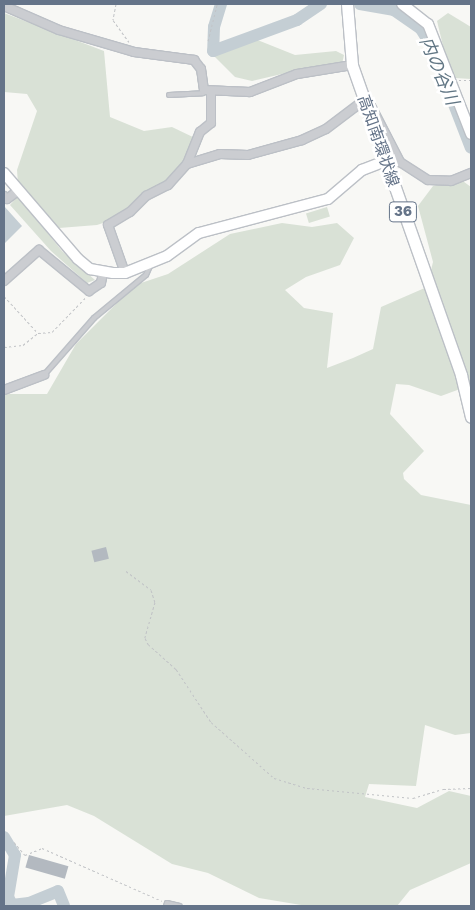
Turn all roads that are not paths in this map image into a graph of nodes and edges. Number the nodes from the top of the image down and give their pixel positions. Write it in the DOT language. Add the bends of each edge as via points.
graph roads {
  1 [pos="347,4"];
  2 [pos="402,4"];
  3 [pos="4,6"];
  4 [pos="352,65"];
  5 [pos="207,90"];
  6 [pos="169,95"];
  7 [pos="363,101"];
  8 [pos="471,134"];
  9 [pos="385,161"];
  10 [pos="187,164"];
  11 [pos="4,173"];
  12 [pos="471,174"];
  13 [pos="19,190"];
  14 [pos="4,196"];
  15 [pos="152,262"];
  16 [pos="103,273"];
  17 [pos="125,273"];
  18 [pos="4,281"];
  19 [pos="44,376"];
  20 [pos="4,390"];
  21 [pos="471,417"];
  22 [pos="166,905"];
  23 [pos="180,906"];
  1 -- 4 [label="main road, 高知南環状線 / 36"];
  2 -- 8 [label="street" via="428,24"];
  3 -- 5 [label="street" via="59,30 134,52 194,60 201,69"];
  4 -- 5 [label="street" via="297,74 250,92"];
  4 -- 7 [label="main road, 高知南環状線 / 36"];
  5 -- 6 [label="lane" via="203,94"];
  5 -- 10 [label="street" via="211,123 200,132"];
  7 -- 9 [label="main road, 高知南環状線 / 36"];
  7 -- 10 [label="street" via="326,129 302,140 248,155 220,154"];
  7 -- 12 [label="street" via="368,100 400,162 428,180 451,181"];
  9 -- 15 [label="street" via="362,170 328,199 200,233"];
  9 -- 21 [label="main road, 高知南環状線 / 36" via="461,375"];
  10 -- 17 [label="street" via="168,185 146,196 130,212 108,225"];
  11 -- 13 [label="street"];
  13 -- 14 [label="street" via="7,199"];
  13 -- 16 [label="street" via="78,259"];
  15 -- 17 [label="street"];
  15 -- 19 [label="lane" via="146,275 94,318"];
  16 -- 17 [label="street"];
  16 -- 18 [label="street" via="101,283 92,291 39,250"];
  19 -- 20 [label="street"];
  22 -- 23 [label="lane"];
}
